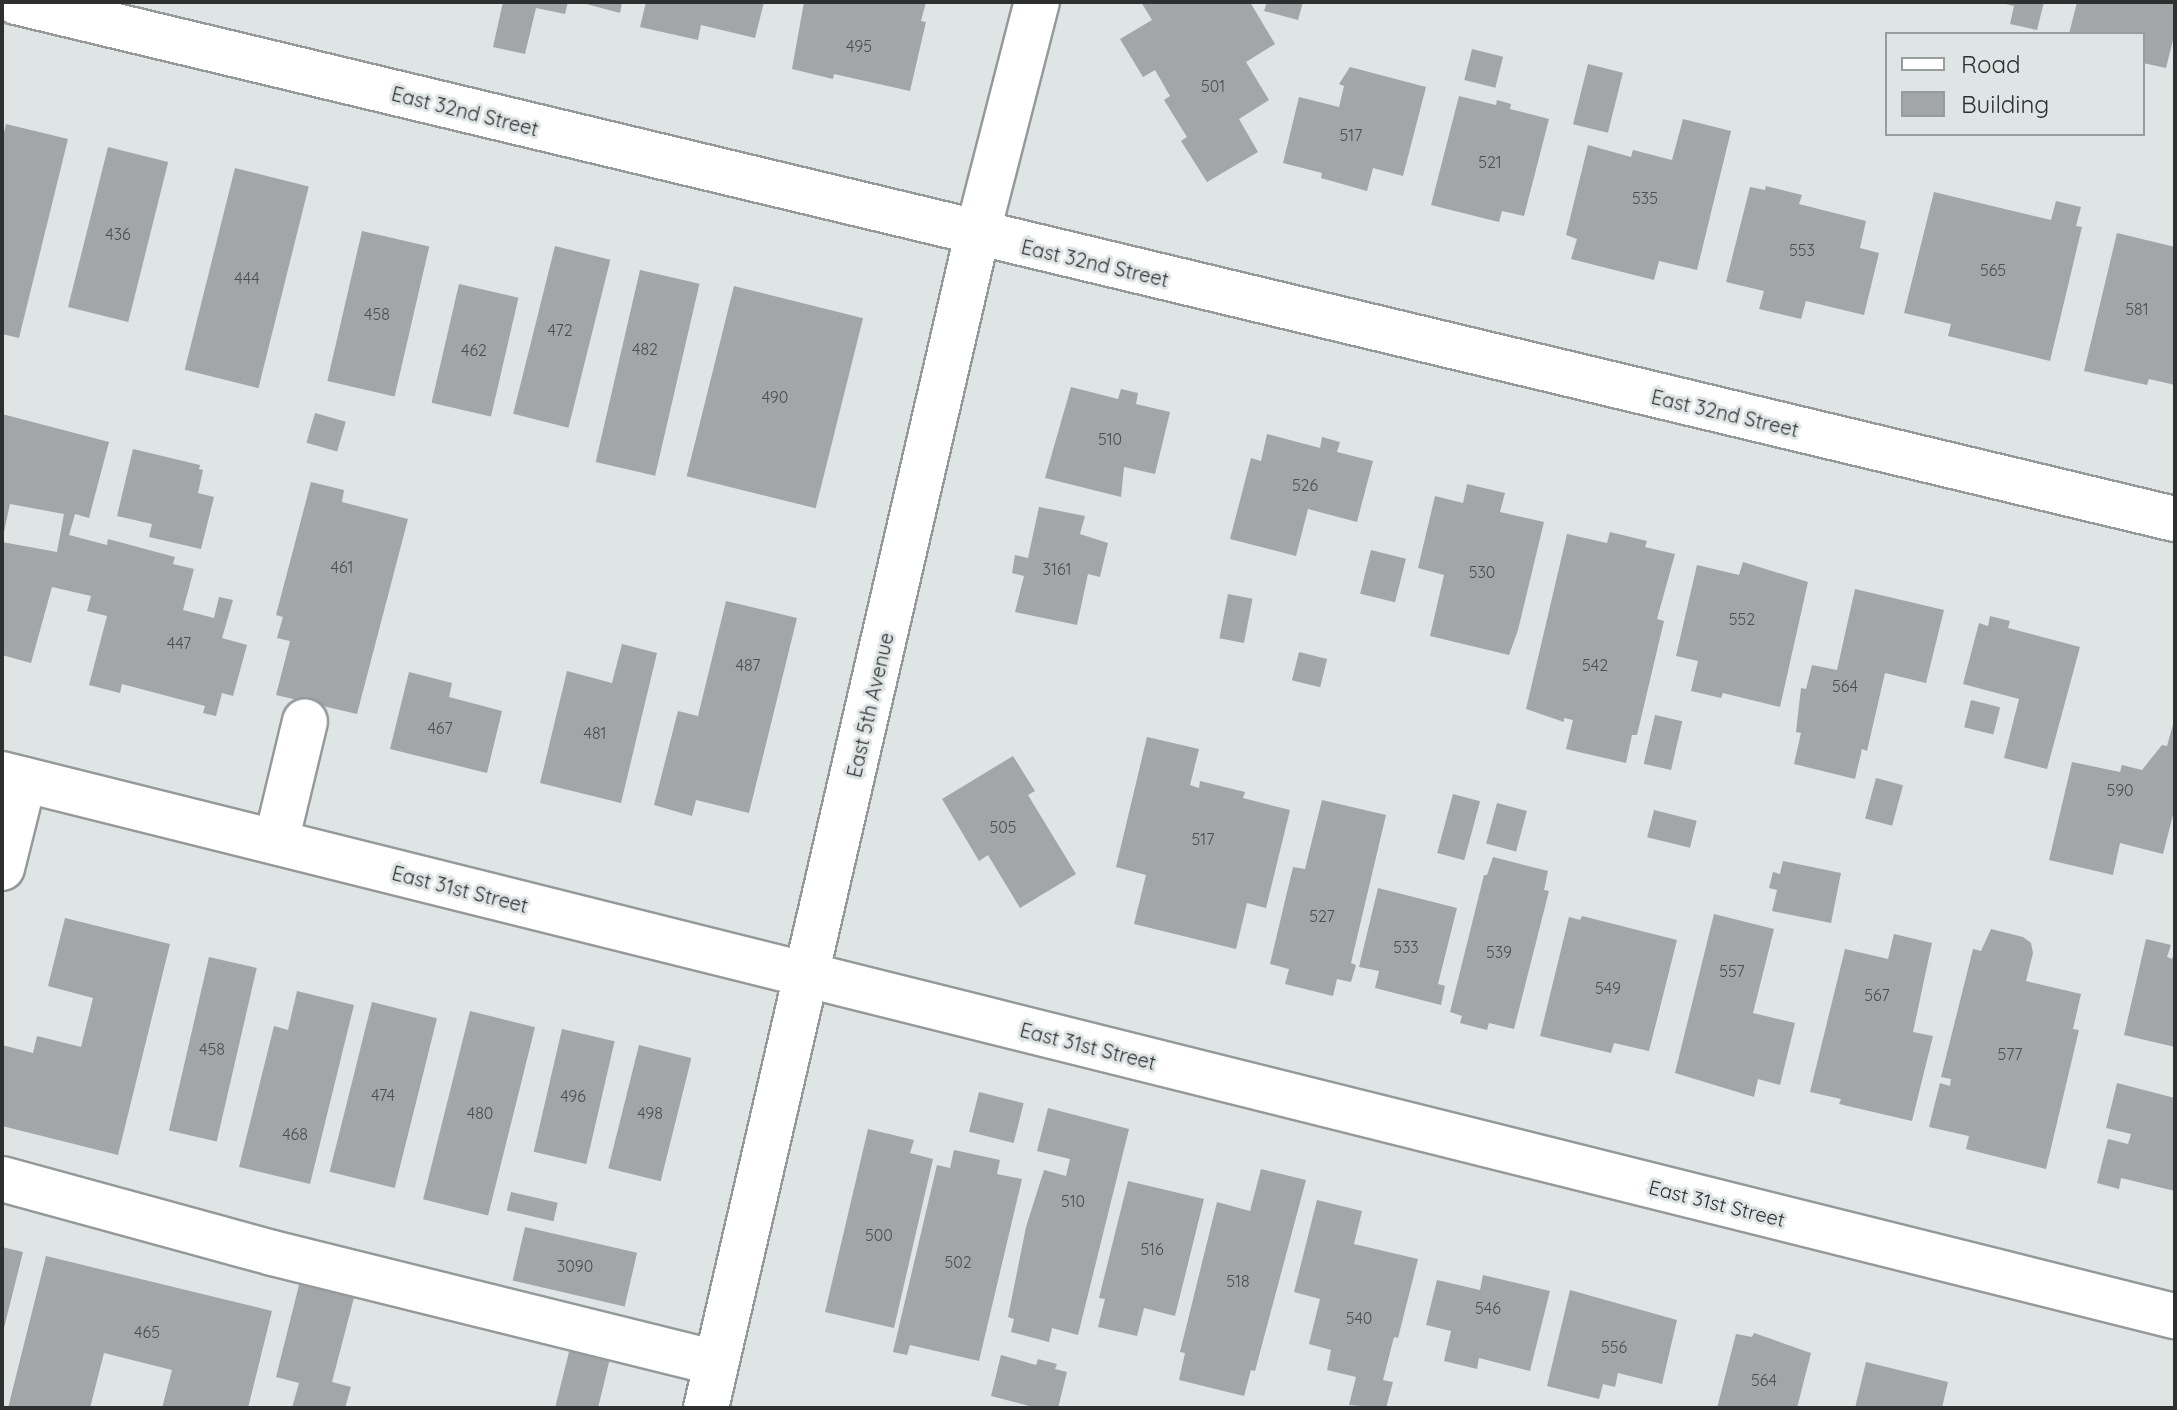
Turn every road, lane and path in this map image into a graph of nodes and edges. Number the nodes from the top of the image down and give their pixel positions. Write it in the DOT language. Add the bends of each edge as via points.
graph roads {
  1 [pos="16,2"];
  2 [pos="1037,2"];
  3 [pos="977,235"];
  4 [pos="2175,519"];
  5 [pos="305,721"];
  6 [pos="13,777"];
  7 [pos="276,842"];
  8 [pos="2,868"];
  9 [pos="808,977"];
  10 [pos="2,1179"];
  11 [pos="2175,1316"];
  12 [pos="716,1363"];
  13 [pos="706,1408"];
  1 -- 3 [label="street, East 32nd Street"];
  2 -- 3 [label="street, East 5th Avenue"];
  3 -- 4 [label="street, East 32nd Street"];
  3 -- 9 [label="street, East 5th Avenue"];
  5 -- 7 [label="street"];
  6 -- 7 [label="street, East 31st Street"];
  6 -- 8 [label="street"];
  7 -- 9 [label="street, East 31st Street"];
  9 -- 11 [label="street, East 31st Street"];
  9 -- 12 [label="street, East 5th Avenue"];
  10 -- 12 [label="street" via="272,1253"];
  12 -- 13 [label="street, East 5th Avenue"];
}
